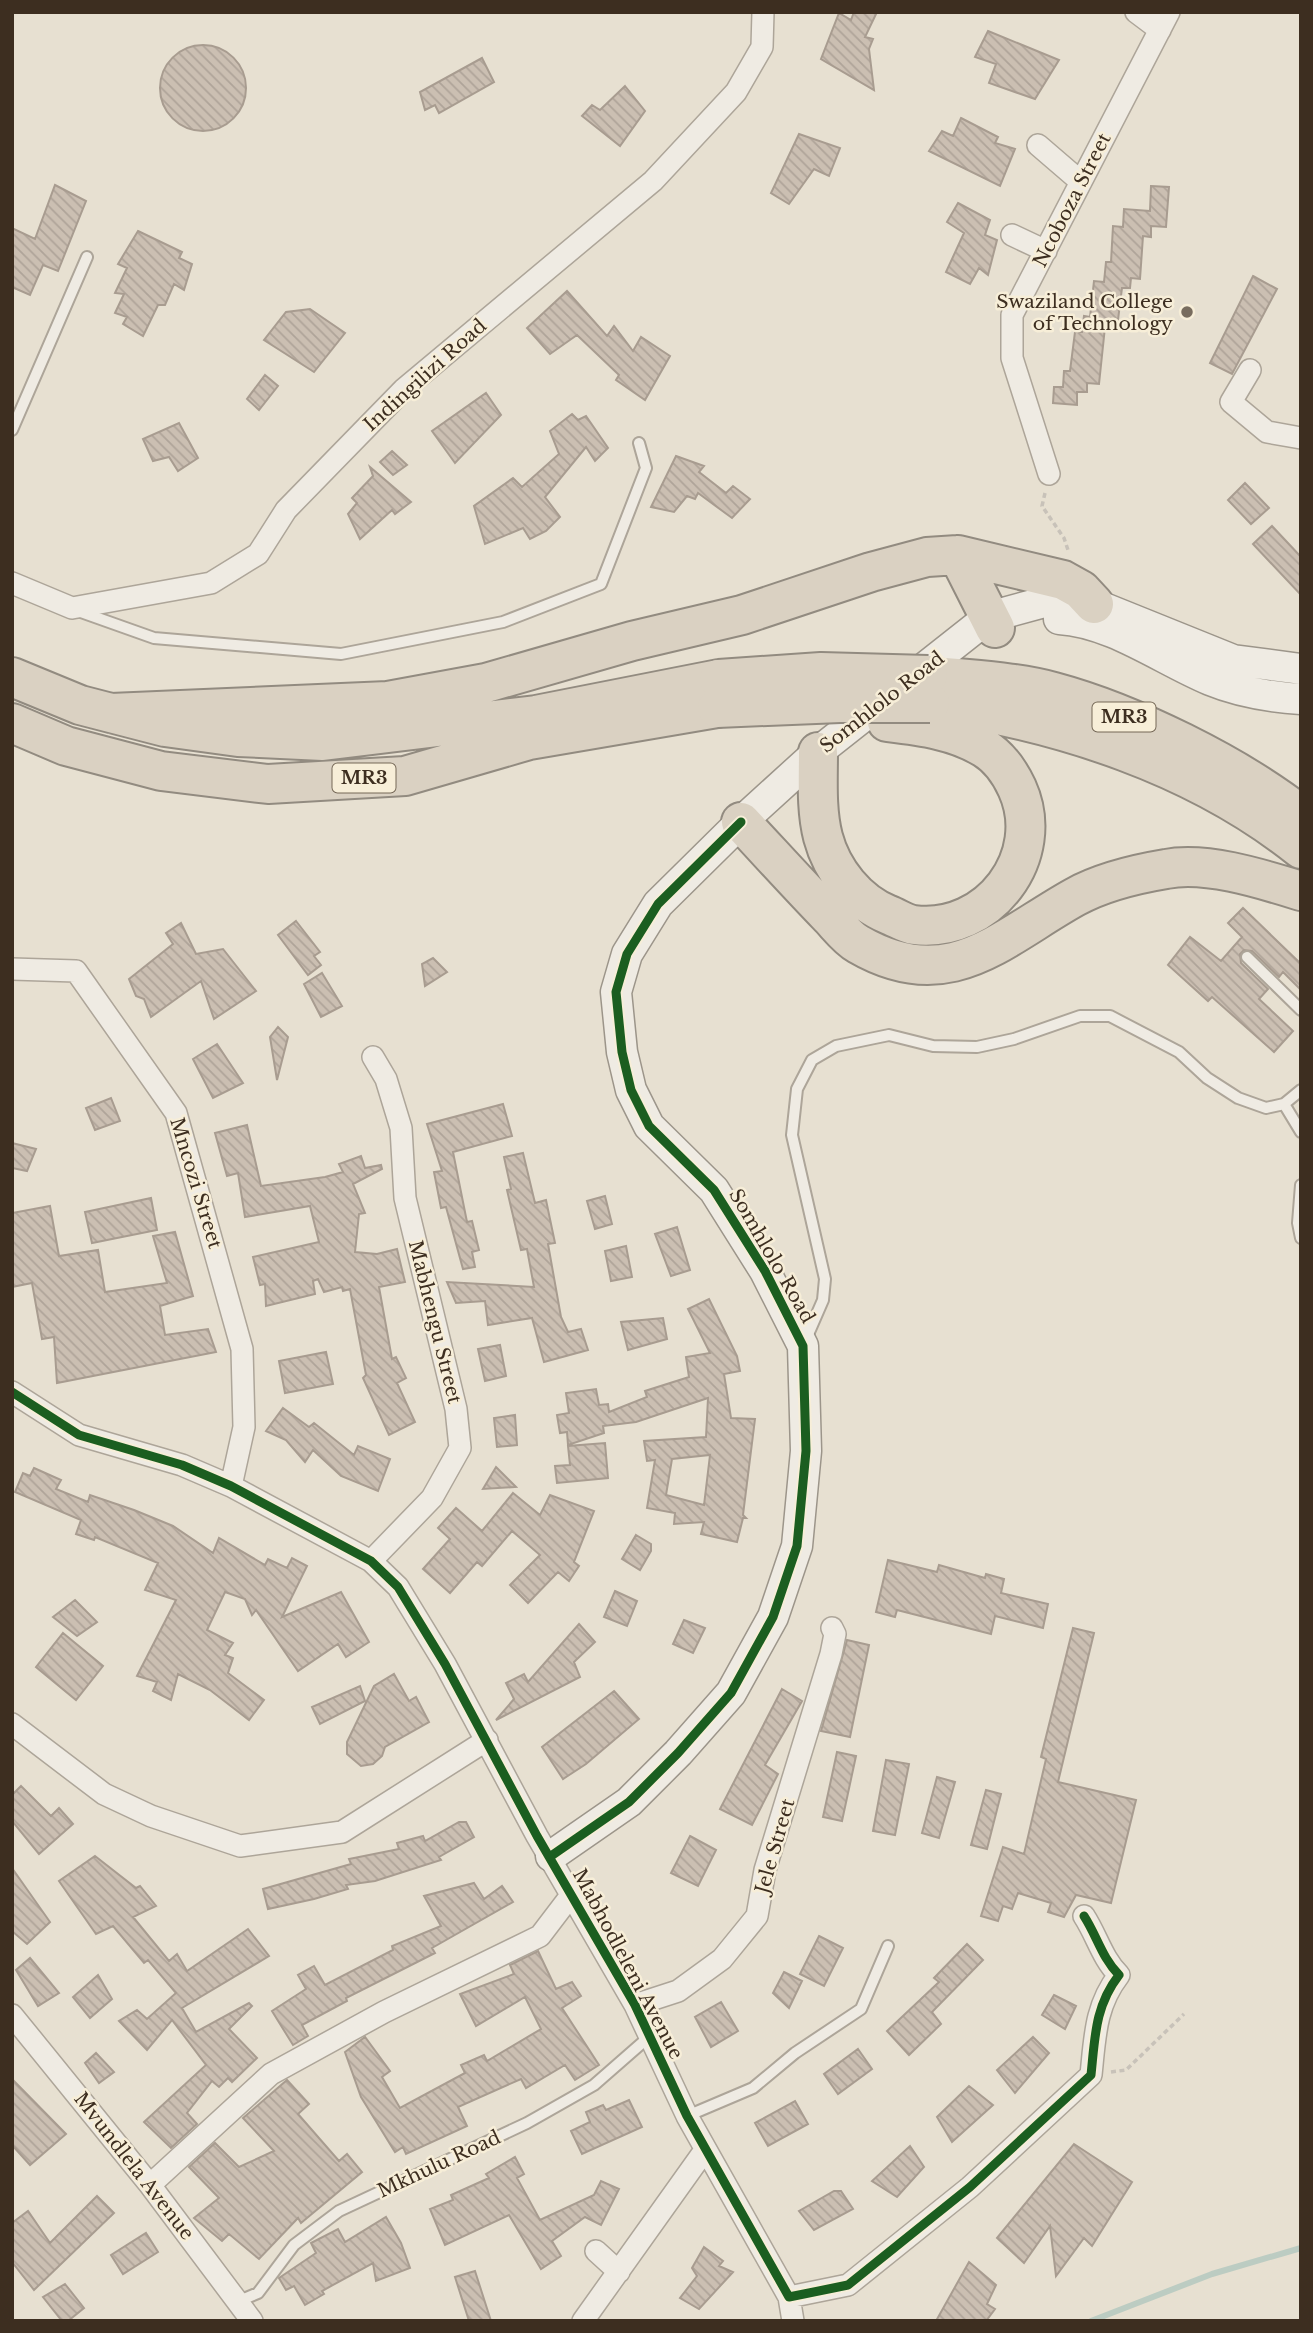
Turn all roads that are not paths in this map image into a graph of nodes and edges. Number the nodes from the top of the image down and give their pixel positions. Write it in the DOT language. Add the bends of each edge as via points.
graph roads {
  1 [pos="763,12"];
  2 [pos="1136,12"];
  3 [pos="1165,21"];
  4 [pos="1038,145"];
  5 [pos="1081,183"];
  6 [pos="1012,235"];
  7 [pos="1046,251"];
  8 [pos="87,257"];
  9 [pos="1250,370"];
  10 [pos="12,430"];
  11 [pos="1301,438"];
  12 [pos="639,443"];
  13 [pos="1049,474"];
  14 [pos="958,555"];
  15 [pos="12,583"];
  16 [pos="1094,604"];
  17 [pos="72,608"];
  18 [pos="985,625"];
  19 [pos="1301,669"];
  20 [pos="12,677"];
  21 [pos="929,689"];
  22 [pos="1301,699"];
  23 [pos="714,707"];
  24 [pos="111,713"];
  25 [pos="12,723"];
  26 [pos="818,752"];
  27 [pos="1301,815"];
  28 [pos="741,822"];
  29 [pos="1301,849"];
  30 [pos="1301,891"];
  31 [pos="1247,957"];
  32 [pos="12,969"];
  33 [pos="1301,1010"];
  34 [pos="373,1057"];
  35 [pos="1301,1090"];
  36 [pos="1284,1104"];
  37 [pos="1301,1132"];
  38 [pos="1301,1185"];
  39 [pos="1301,1238"];
  40 [pos="803,1346"];
  41 [pos="12,1392"];
  42 [pos="231,1486"];
  43 [pos="371,1561"];
  44 [pos="832,1628"];
  45 [pos="12,1724"];
  46 [pos="488,1740"];
  47 [pos="551,1856"];
  48 [pos="572,1894"];
  49 [pos="1084,1916"];
  50 [pos="888,1946"];
  51 [pos="635,2005"];
  52 [pos="12,2015"];
  53 [pos="650,2036"];
  54 [pos="687,2116"];
  55 [pos="705,2150"];
  56 [pos="150,2185"];
  57 [pos="596,2251"];
  58 [pos="619,2272"];
  59 [pos="789,2297"];
  60 [pos="239,2301"];
  61 [pos="252,2321"];
  62 [pos="583,2321"];
  63 [pos="793,2321"];
  1 -- 17 [label="street, Indingilizi Road" via="762,47 736,92 653,181 404,389 285,510 258,554 211,583"];
  2 -- 3 [label="street"];
  3 -- 5 [label="street, Ncoboza Street"];
  4 -- 5 [label="street"];
  5 -- 7 [label="street, Ncoboza Street"];
  6 -- 7 [label="street"];
  7 -- 13 [label="street, Ncoboza Street" via="1012,315 1012,358"];
  8 -- 10 [label="lane"];
  9 -- 11 [label="street" via="1231,402 1267,432"];
  12 -- 17 [label="lane" via="646,468 601,584 503,622 341,654 153,638"];
  14 -- 16 [label="highway" via="1063,580"];
  14 -- 18 [label="highway"];
  14 -- 24 [label="highway" via="904,563 742,615 449,690 388,701"];
  15 -- 17 [label="street"];
  16 -- 18 [label="street, Somhlolo Road" via="1044,602"];
  16 -- 19 [label="street, Somhlolo Road" via="1233,660"];
  18 -- 22 [label="street, Somhlolo Road" via="1072,620 1211,681"];
  18 -- 26 [label="street, Somhlolo Road"];
  20 -- 24 [label="highway, MR3"];
  21 -- 23 [label="highway, MR3, bridge" via="821,672"];
  21 -- 27 [label="highway, MR3" via="1053,691 1119,715 1233,771"];
  21 -- 29 [label="highway, MR3" via="1098,741 1224,798"];
  23 -- 24 [label="highway, MR3" via="536,715 323,741 195,731"];
  23 -- 25 [label="highway, MR3" via="529,740 405,776 268,784 161,771 66,746"];
  23 -- 26 [label="highway" via="744,727 887,722 956,734 986,748 1010,773 1025,816 1017,871 983,908 947,922 914,925 866,903 850,888 824,839 819,819"];
  26 -- 28 [label="street, Somhlolo Road"];
  28 -- 30 [label="highway" via="856,944 895,960 929,965 972,958 1076,896 1169,868 1220,871"];
  28 -- 40 [label="street, Somhlolo Road" via="658,904 627,954 616,992 622,1052 631,1090 649,1126 714,1190 765,1271"];
  31 -- 33 [label="lane"];
  32 -- 42 [label="street, Mncozi Street" via="76,971 176,1112 243,1349 244,1427"];
  34 -- 43 [label="street, Mabhengu Street" via="386,1079 401,1128 405,1198 456,1409 460,1448 432,1498"];
  35 -- 36 [label="lane"];
  36 -- 37 [label="lane"];
  36 -- 40 [label="lane" via="1266,1108 1238,1098 1206,1078 1179,1052 1110,1016 1080,1016 977,1047 933,1046 889,1035 836,1046 811,1060 797,1089 792,1135 825,1279 823,1300"];
  38 -- 39 [label="lane" via="1297,1223"];
  40 -- 47 [label="street, Somhlolo Road" via="806,1451 797,1546 772,1617 731,1693 678,1753 629,1802"];
  41 -- 42 [label="street, Mabhodleleni Avenue" via="79,1435 182,1465"];
  42 -- 43 [label="street, Mabhodleleni Avenue"];
  43 -- 46 [label="street, Mabhodleleni Avenue" via="398,1587"];
  44 -- 51 [label="street, Jele Street" via="831,1654 765,1870 757,1916 722,1959 678,1991"];
  45 -- 46 [label="street" via="103,1794 151,1816 240,1846 342,1832"];
  46 -- 47 [label="street, Mabhodleleni Avenue"];
  47 -- 48 [label="street, Mabhodleleni Avenue"];
  48 -- 51 [label="street, Mabhodleleni Avenue"];
  48 -- 56 [label="street" via="540,1936 384,2012 271,2074"];
  49 -- 59 [label="street" via="1106,1962 1119,1975 1104,1994 1091,2075 970,2187 848,2285"];
  50 -- 54 [label="lane" via="861,2010 795,2053 753,2088"];
  51 -- 53 [label="street, Mabhodleleni Avenue"];
  52 -- 56 [label="street, Mvundlela Avenue"];
  53 -- 54 [label="street, Mabhodleleni Avenue"];
  53 -- 60 [label="lane, Mkhulu Road" via="594,2085 527,2123 339,2211 294,2245 258,2293"];
  54 -- 55 [label="street, Mabhodleleni Avenue"];
  55 -- 58 [label="street"];
  55 -- 59 [label="street, Mabhodleleni Avenue"];
  56 -- 60 [label="street, Mvundlela Avenue"];
  57 -- 58 [label="street"];
  58 -- 62 [label="street"];
  59 -- 63 [label="street"];
  60 -- 61 [label="street, Mvundlela Avenue"];
}
